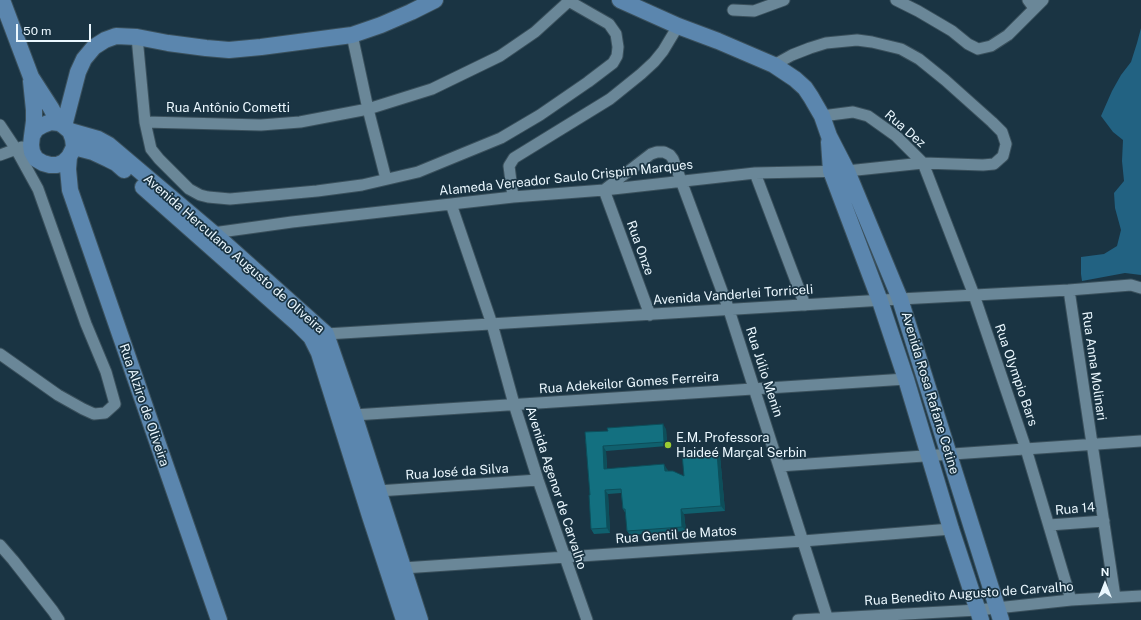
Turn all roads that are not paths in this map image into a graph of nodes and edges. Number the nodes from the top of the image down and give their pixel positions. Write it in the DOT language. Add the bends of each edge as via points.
graph roads {
  1 [pos="2,0"];
  2 [pos="435,0"];
  3 [pos="620,0"];
  4 [pos="784,0"];
  5 [pos="896,0"];
  6 [pos="1043,0"];
  7 [pos="567,1"];
  8 [pos="1031,4"];
  9 [pos="733,10"];
  10 [pos="678,26"];
  11 [pos="352,35"];
  12 [pos="137,38"];
  13 [pos="774,64"];
  14 [pos="31,77"];
  15 [pos="368,109"];
  16 [pos="822,116"];
  17 [pos="145,122"];
  18 [pos="0,125"];
  19 [pos="67,137"];
  20 [pos="26,143"];
  21 [pos="0,155"];
  22 [pos="43,163"];
  23 [pos="923,163"];
  24 [pos="839,171"];
  25 [pos="756,173"];
  26 [pos="386,179"];
  27 [pos="681,181"];
  28 [pos="70,190"];
  29 [pos="604,190"];
  30 [pos="513,197"];
  31 [pos="451,204"];
  32 [pos="213,233"];
  33 [pos="1141,288"];
  34 [pos="1069,290"];
  35 [pos="974,295"];
  36 [pos="900,299"];
  37 [pos="880,301"];
  38 [pos="805,305"];
  39 [pos="729,310"];
  40 [pos="650,315"];
  41 [pos="492,324"];
  42 [pos="326,334"];
  43 [pos="311,338"];
  44 [pos="0,354"];
  45 [pos="906,379"];
  46 [pos="754,388"];
  47 [pos="514,404"];
  48 [pos="354,415"];
  49 [pos="1141,441"];
  50 [pos="1092,445"];
  51 [pos="1026,449"];
  52 [pos="949,454"];
  53 [pos="929,455"];
  54 [pos="779,466"];
  55 [pos="538,480"];
  56 [pos="378,491"];
  57 [pos="1104,521"];
  58 [pos="1049,525"];
  59 [pos="951,529"];
  60 [pos="803,541"];
  61 [pos="0,545"];
  62 [pos="564,557"];
  63 [pos="403,568"];
  64 [pos="1141,596"];
  65 [pos="1115,597"];
  66 [pos="1071,600"];
  67 [pos="999,614"];
  68 [pos="980,615"];
  69 [pos="828,619"];
  70 [pos="59,620"];
  71 [pos="219,620"];
  72 [pos="404,620"];
  73 [pos="420,620"];
  74 [pos="587,620"];
  75 [pos="798,620"];
  1 -- 14 [label="street"];
  2 -- 11 [label="street, Rua Alziro de Oliveira" via="405,15"];
  3 -- 10 [label="street"];
  4 -- 9 [label="street" via="754,11"];
  5 -- 8 [label="street" via="952,31 978,49 991,46 1008,35"];
  6 -- 8 [label="street"];
  7 -- 15 [label="street, Rua Antônio Cometti" via="535,32 500,56 432,89"];
  7 -- 26 [label="street" via="609,24 616,34 618,47 613,62 540,115 501,138 418,172"];
  10 -- 13 [label="street"];
  10 -- 30 [label="street" via="663,51 640,74 610,98 514,158 509,166"];
  11 -- 12 [label="street, Rua Alziro de Oliveira" via="229,50"];
  11 -- 15 [label="street"];
  12 -- 17 [label="street"];
  12 -- 19 [label="street, Rua Alziro de Oliveira" via="116,36 105,40 94,47 84,59 78,72"];
  13 -- 16 [label="street" via="804,88"];
  13 -- 23 [label="street, Alameda Vereador Saulo Crispim Marques" via="810,48 857,40 901,49 920,59 980,111 1002,132 1006,144 1003,156 994,164"];
  14 -- 19 [label="street"];
  14 -- 20 [label="street" via="34,121"];
  15 -- 17 [label="street, Rua Antônio Cometti" via="300,122 261,125"];
  15 -- 26 [label="street"];
  16 -- 23 [label="street, Rua Dez" via="853,112 868,116 896,136"];
  16 -- 24 [label="street"];
  17 -- 26 [label="street" via="152,149 158,159 189,189 208,197 230,199 317,192"];
  18 -- 20 [label="street"];
  19 -- 20 [label="street" via="51,122 36,129"];
  19 -- 22 [label="street" via="64,162 57,165"];
  19 -- 28 [label="street, Rua Alziro de Oliveira"];
  19 -- 32 [label="street, Avenida Herculano Augusto de Oliveira" via="98,139 109,145"];
  19 -- 43 [label="street, Avenida Herculano Augusto de Oliveira" via="116,163"];
  20 -- 21 [label="street"];
  20 -- 22 [label="street, Rua Alziro de Oliveira" via="36,159"];
  20 -- 44 [label="street" via="40,196 106,372 115,404 105,413 94,414 58,394"];
  22 -- 28 [label="street, Rua Alziro de Oliveira"];
  23 -- 24 [label="street, Alameda Vereador Saulo Crispim Marques"];
  23 -- 35 [label="street, Rua Olympio Bars"];
  24 -- 25 [label="street, Alameda Vereador Saulo Crispim Marques"];
  24 -- 36 [label="street, Avenida Rosa Rafane Cetine"];
  24 -- 37 [label="street, Avenida Rosa Rafane Cetine"];
  25 -- 27 [label="street, Alameda Vereador Saulo Crispim Marques"];
  25 -- 38 [label="street"];
  27 -- 29 [label="street, Alameda Vereador Saulo Crispim Marques"];
  27 -- 29 [label="street, Rua Júlio Menin" via="670,155 657,152"];
  27 -- 39 [label="street, Rua Júlio Menin"];
  28 -- 71 [label="street, Rua Alziro de Oliveira"];
  29 -- 30 [label="street, Alameda Vereador Saulo Crispim Marques"];
  29 -- 40 [label="street, Rua Onze"];
  30 -- 31 [label="street, Alameda Vereador Saulo Crispim Marques"];
  31 -- 32 [label="street, Alameda Vereador Saulo Crispim Marques"];
  31 -- 41 [label="street, Avenida Agenor de Carvalho"];
  32 -- 42 [label="street, Avenida Herculano Augusto de Oliveira"];
  33 -- 34 [label="street, Avenida Vanderlei Torriceli" via="1131,285"];
  34 -- 35 [label="street, Avenida Vanderlei Torriceli"];
  34 -- 50 [label="street, Rua Anna Molinari"];
  35 -- 36 [label="street, Avenida Vanderlei Torriceli"];
  35 -- 51 [label="street, Rua Olympio Bars"];
  36 -- 37 [label="street, Avenida Vanderlei Torriceli"];
  36 -- 52 [label="street, Avenida Rosa Rafane Cetine"];
  37 -- 38 [label="street, Avenida Vanderlei Torriceli"];
  37 -- 45 [label="street, Avenida Rosa Rafane Cetine"];
  38 -- 39 [label="street, Avenida Vanderlei Torriceli"];
  39 -- 40 [label="street, Avenida Vanderlei Torriceli"];
  39 -- 46 [label="street, Rua Júlio Menin"];
  40 -- 41 [label="street, Avenida Vanderlei Torriceli"];
  41 -- 42 [label="street, Avenida Vanderlei Torriceli"];
  41 -- 47 [label="street, Avenida Agenor de Carvalho"];
  42 -- 43 [label="street"];
  42 -- 48 [label="street, Avenida Herculano Augusto de Oliveira"];
  43 -- 72 [label="street, Avenida Herculano Augusto de Oliveira" via="319,353"];
  45 -- 46 [label="street, Rua Adekeilor Gomes Ferreira"];
  45 -- 53 [label="street, Avenida Rosa Rafane Cetine"];
  46 -- 47 [label="street, Rua Adekeilor Gomes Ferreira"];
  46 -- 54 [label="street, Rua Júlio Menin"];
  47 -- 48 [label="street, Rua Adekeilor Gomes Ferreira"];
  47 -- 55 [label="street, Avenida Agenor de Carvalho"];
  48 -- 56 [label="street, Avenida Herculano Augusto de Oliveira"];
  49 -- 50 [label="street"];
  50 -- 51 [label="street"];
  50 -- 57 [label="street, Rua Anna Molinari"];
  51 -- 52 [label="street"];
  51 -- 58 [label="street, Rua Olympio Bars"];
  52 -- 53 [label="street"];
  52 -- 67 [label="street, Avenida Rosa Rafane Cetine"];
  53 -- 54 [label="street"];
  53 -- 59 [label="street, Avenida Rosa Rafane Cetine"];
  54 -- 60 [label="street, Rua Júlio Menin"];
  55 -- 56 [label="street, Rua José da Silva"];
  55 -- 62 [label="street, Avenida Agenor de Carvalho"];
  56 -- 63 [label="street, Avenida Herculano Augusto de Oliveira"];
  57 -- 58 [label="street, Rua 14"];
  57 -- 65 [label="street, Rua Anna Molinari"];
  58 -- 66 [label="street, Rua Olympio Bars"];
  59 -- 60 [label="street, Rua Gentil de Matos"];
  59 -- 68 [label="street, Avenida Rosa Rafane Cetine"];
  60 -- 62 [label="street, Rua Gentil de Matos"];
  60 -- 69 [label="street, Rua Júlio Menin"];
  61 -- 70 [label="street"];
  62 -- 63 [label="street, Rua Gentil de Matos"];
  62 -- 74 [label="street, Avenida Agenor de Carvalho"];
  63 -- 73 [label="street, Avenida Herculano Augusto de Oliveira"];
  64 -- 65 [label="street, Rua Benedito Augusto de Carvalho"];
  65 -- 66 [label="street, Rua Benedito Augusto de Carvalho"];
  66 -- 67 [label="street, Rua Benedito Augusto de Carvalho"];
  67 -- 68 [label="street, Rua Benedito Augusto de Carvalho"];
  68 -- 69 [label="street, Rua Benedito Augusto de Carvalho"];
  69 -- 75 [label="street, Rua Benedito Augusto de Carvalho"];
}
